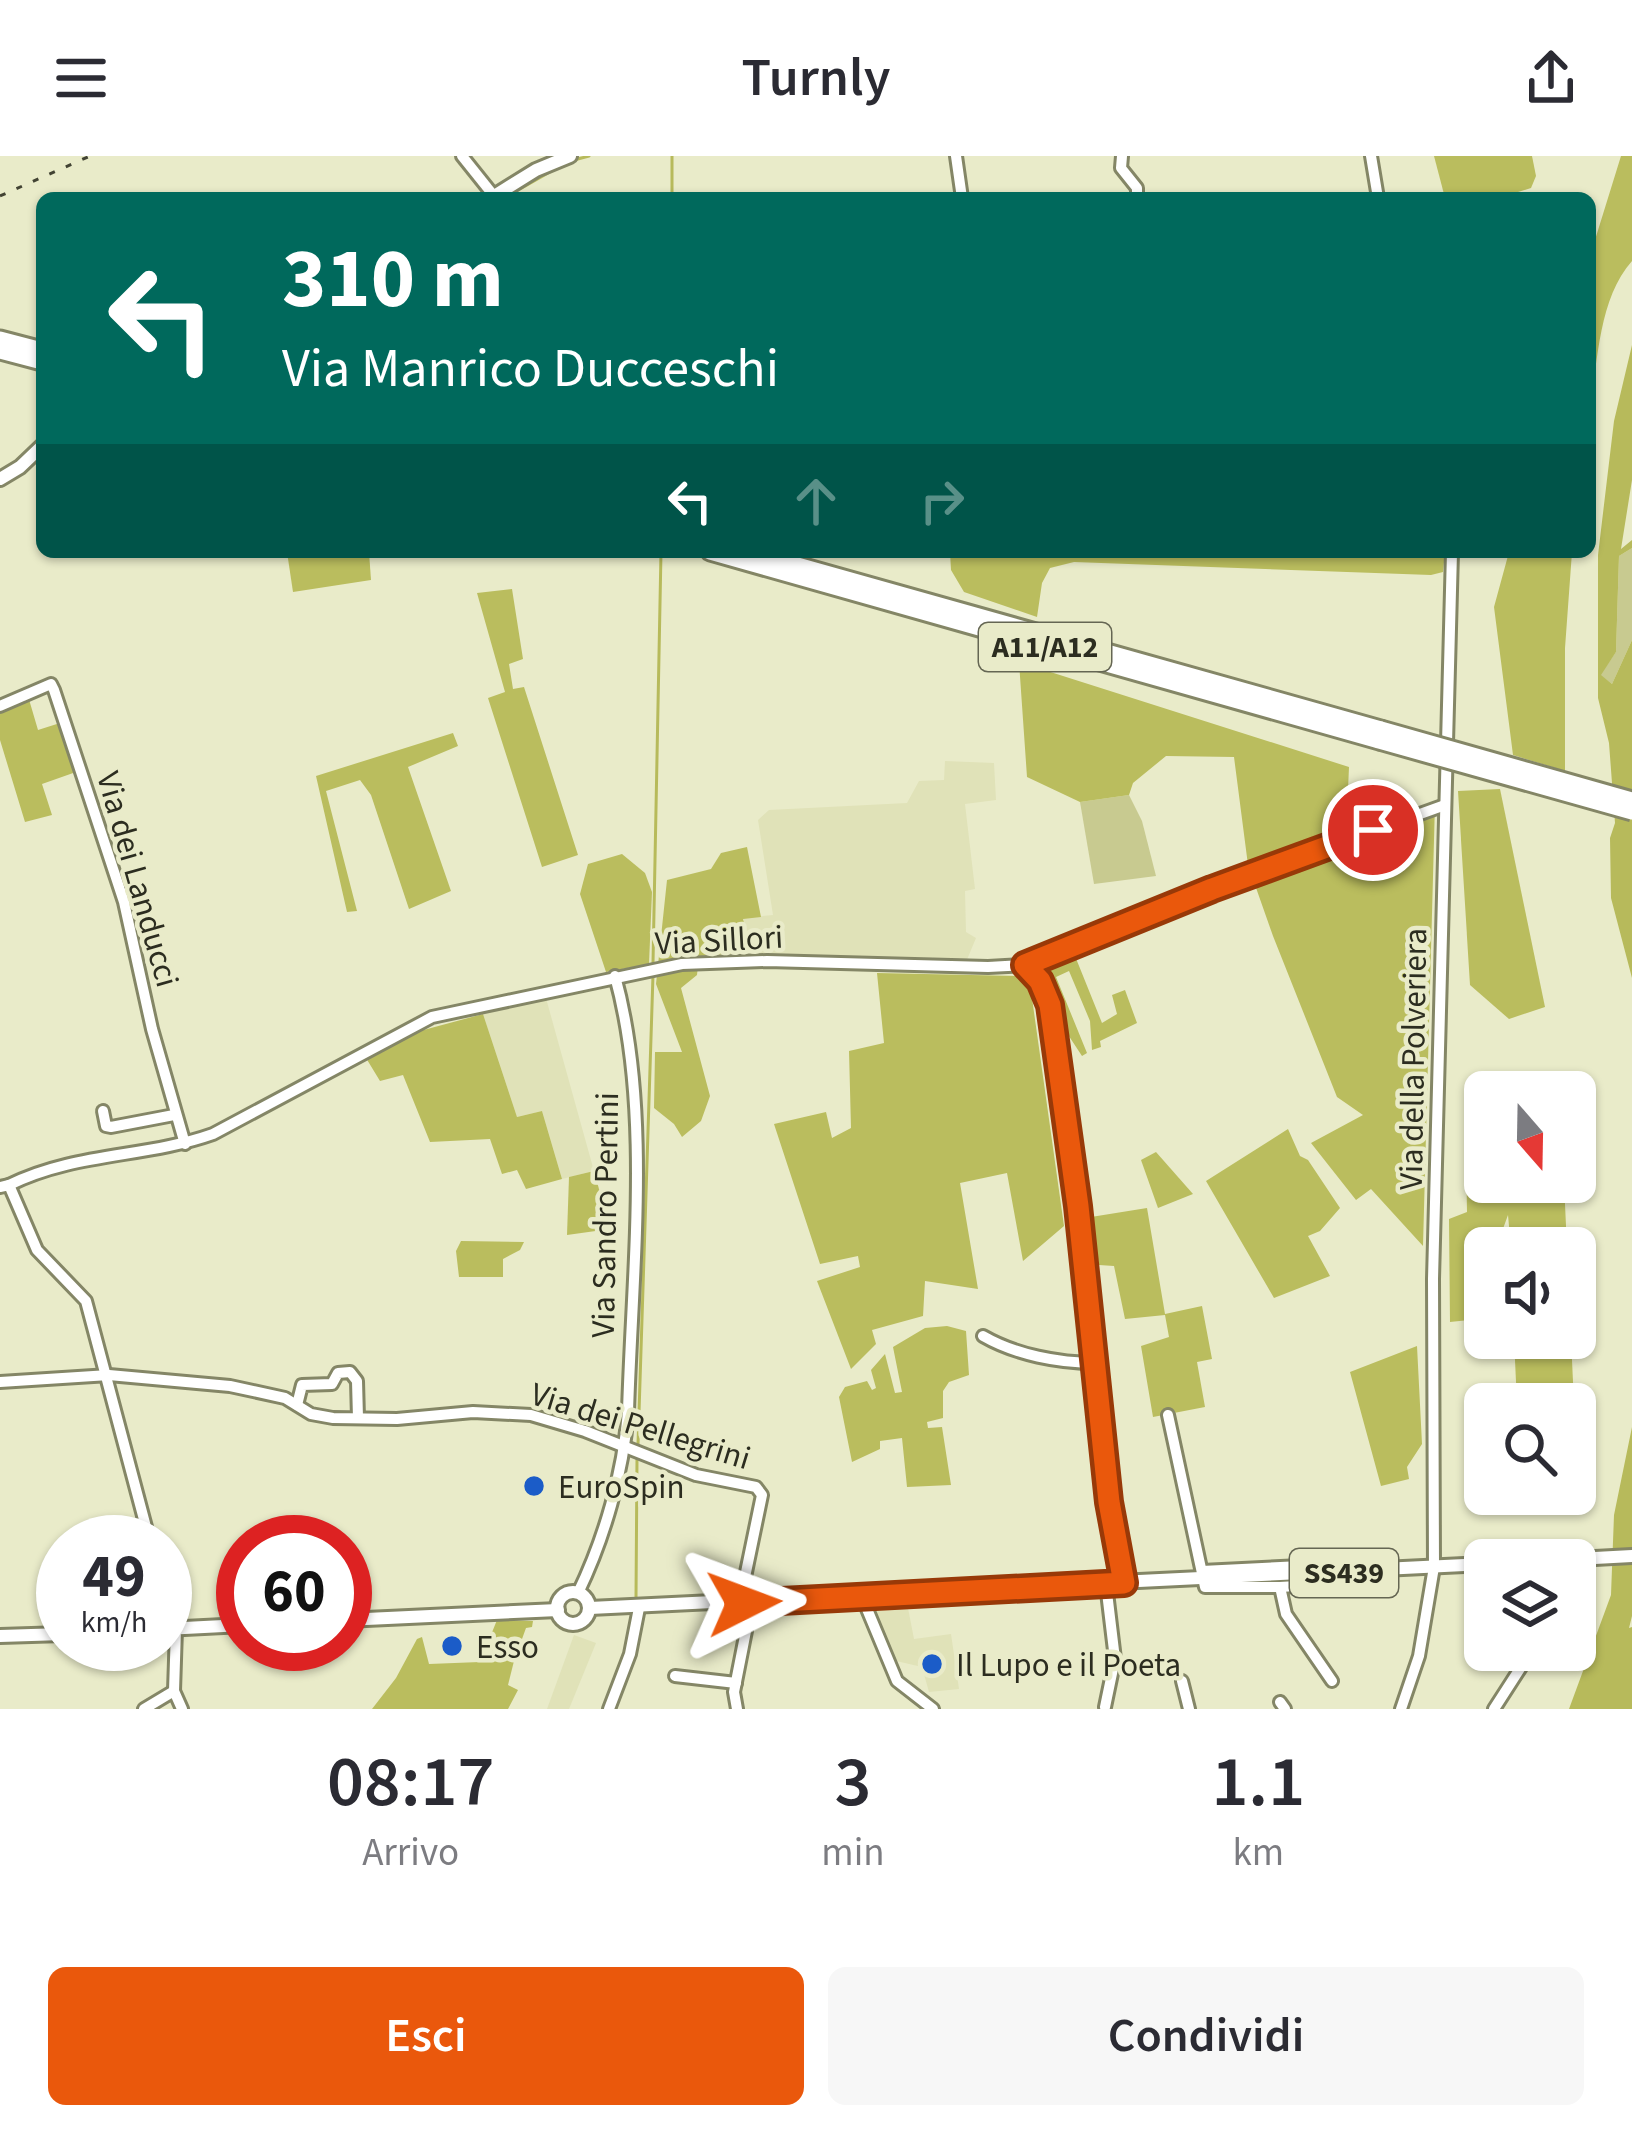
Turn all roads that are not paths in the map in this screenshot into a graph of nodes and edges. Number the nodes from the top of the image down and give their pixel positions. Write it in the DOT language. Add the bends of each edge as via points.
graph roads {
  1 [pos="462,156"];
  2 [pos="570,156"];
  3 [pos="956,156"];
  4 [pos="1122,156"];
  5 [pos="1371,156"];
  6 [pos="534,163"];
  7 [pos="489,192"];
  8 [pos="499,192"];
  9 [pos="961,192"];
  10 [pos="1138,192"];
  11 [pos="1377,192"];
  12 [pos="0,339"];
  13 [pos="36,348"];
  14 [pos="0,351"];
  15 [pos="36,360"];
  16 [pos="36,452"];
  17 [pos="0,479"];
  18 [pos="732,558"];
  19 [pos="772,558"];
  20 [pos="1452,558"];
  21 [pos="0,706"];
  22 [pos="1380,735"];
  23 [pos="1632,800"];
  24 [pos="1444,806"];
  25 [pos="1632,812"];
  26 [pos="1025,965"];
  27 [pos="615,976"];
  28 [pos="103,1111"];
  29 [pos="173,1115"];
  30 [pos="185,1144"];
  31 [pos="4,1186"];
  32 [pos="982,1336"];
  33 [pos="1096,1363"];
  34 [pos="109,1375"];
  35 [pos="0,1382"];
  36 [pos="297,1406"];
  37 [pos="1168,1415"];
  38 [pos="358,1418"];
  39 [pos="625,1447"];
  40 [pos="143,1515"];
  41 [pos="1632,1556"];
  42 [pos="1596,1558"];
  43 [pos="1383,1562"];
  44 [pos="1464,1566"];
  45 [pos="1434,1568"];
  46 [pos="1202,1575"];
  47 [pos="1124,1583"];
  48 [pos="1347,1583"];
  49 [pos="1106,1584"];
  50 [pos="1280,1587"];
  51 [pos="578,1593"];
  52 [pos="862,1598"];
  53 [pos="744,1603"];
  54 [pos="590,1608"];
  55 [pos="639,1608"];
  56 [pos="557,1610"];
  57 [pos="372,1619"];
  58 [pos="36,1635"];
  59 [pos="0,1636"];
  60 [pos="173,1671"];
  61 [pos="1518,1671"];
  62 [pos="675,1676"];
  63 [pos="1183,1681"];
  64 [pos="1331,1681"];
  65 [pos="736,1683"];
  66 [pos="174,1691"];
  67 [pos="1105,1707"];
  68 [pos="145,1709"];
  69 [pos="182,1709"];
  70 [pos="609,1709"];
  71 [pos="737,1709"];
  72 [pos="933,1709"];
  73 [pos="1189,1709"];
  74 [pos="1401,1709"];
  75 [pos="1494,1709"];
  1 -- 7 [label="street"];
  2 -- 6 [label="main road"];
  3 -- 9 [label="street"];
  4 -- 10 [label="street"];
  5 -- 11 [label="street"];
  6 -- 8 [label="main road"];
  12 -- 13 [label="highway"];
  14 -- 15 [label="highway"];
  16 -- 17 [label="main road"];
  18 -- 22 [label="highway, A11/A12"];
  19 -- 22 [label="highway, A11/A12"];
  20 -- 24 [label="street, Via della Polveriera"];
  21 -- 29 [label="street, Via dei Landucci" via="51,684 54,690 124,902"];
  22 -- 23 [label="highway, A11/A12, bridge"];
  22 -- 25 [label="highway, A11/A12, bridge"];
  24 -- 26 [label="street, Via Sillori"];
  24 -- 45 [label="street, Via della Polveriera"];
  26 -- 27 [label="street, Via Sillori" via="767,961"];
  26 -- 33 [label="street" via="1050,1005"];
  27 -- 30 [label="street, Via Sillori" via="432,1017"];
  27 -- 39 [label="street, Via Sandro Pertini" via="633,1052 636,1143"];
  28 -- 29 [label="street" via="111,1127"];
  29 -- 30 [label="street, Via dei Landucci"];
  30 -- 31 [label="street, Via Sillori" via="84,1157"];
  31 -- 34 [label="street" via="37,1250 86,1301"];
  32 -- 33 [label="street"];
  33 -- 47 [label="street"];
  34 -- 35 [label="street, Via dei Pellegrini"];
  34 -- 36 [label="street, Via dei Pellegrini" via="230,1386"];
  34 -- 40 [label="street"];
  36 -- 38 [label="street, Via dei Pellegrini"];
  36 -- 38 [label="street" via="302,1385 332,1384 350,1372"];
  37 -- 46 [label="street"];
  38 -- 39 [label="street, Via dei Pellegrini" via="531,1414"];
  39 -- 51 [label="street, Via Sandro Pertini"];
  39 -- 53 [label="street, Via dei Pellegrini" via="761,1490"];
  41 -- 42 [label="main road"];
  43 -- 46 [label="street"];
  44 -- 45 [label="main road, SS439"];
  45 -- 46 [label="main road, SS439"];
  45 -- 74 [label="street, Via della Polveriera"];
  46 -- 47 [label="main road, SS439"];
  46 -- 50 [label="street" via="1209,1588"];
  47 -- 49 [label="main road, SS439"];
  48 -- 50 [label="street"];
  49 -- 52 [label="main road, SS439"];
  49 -- 67 [label="street" via="1115,1659"];
  50 -- 64 [label="street" via="1286,1614"];
  51 -- 54 [label="main road"];
  51 -- 56 [label="main road" via="563,1595"];
  52 -- 53 [label="main road, SS439"];
  52 -- 72 [label="street" via="897,1681"];
  53 -- 55 [label="main road, SS439"];
  53 -- 65 [label="street"];
  54 -- 55 [label="main road, SS439"];
  54 -- 56 [label="main road" via="577,1624"];
  55 -- 70 [label="street"];
  56 -- 57 [label="main road"];
  58 -- 59 [label="main road"];
  60 -- 66 [label="street"];
  61 -- 75 [label="street"];
  62 -- 65 [label="street"];
  63 -- 73 [label="street"];
  65 -- 71 [label="street"];
  66 -- 68 [label="street"];
  66 -- 69 [label="street"];
}
